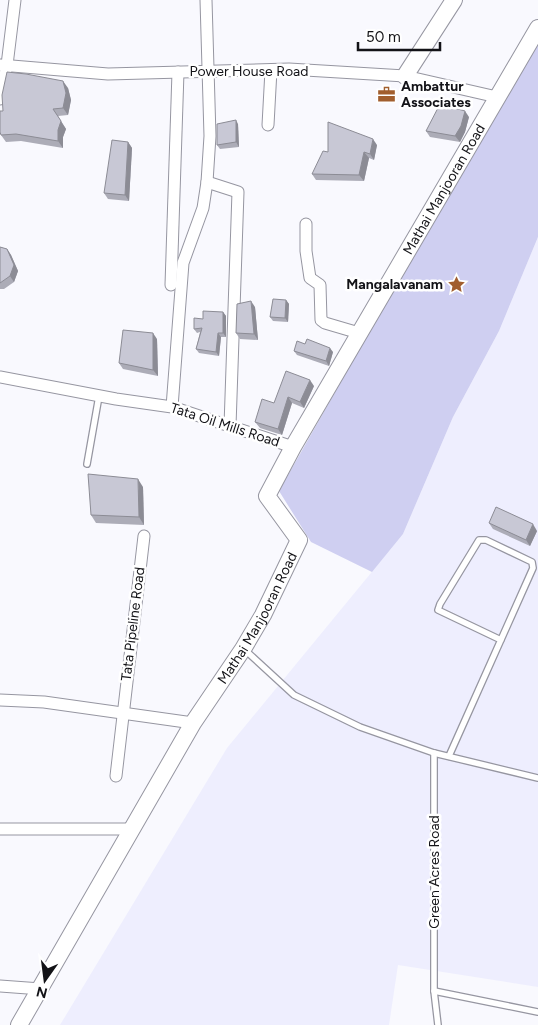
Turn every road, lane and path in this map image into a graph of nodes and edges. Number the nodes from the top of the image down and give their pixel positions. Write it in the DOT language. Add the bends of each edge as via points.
graph roads {
  1 [pos="15,0"];
  2 [pos="206,0"];
  3 [pos="454,0"];
  4 [pos="538,28"];
  5 [pos="4,65"];
  6 [pos="209,70"];
  7 [pos="270,70"];
  8 [pos="178,72"];
  9 [pos="405,76"];
  10 [pos="497,97"];
  11 [pos="0,99"];
  12 [pos="268,126"];
  13 [pos="207,182"];
  14 [pos="306,224"];
  15 [pos="176,282"];
  16 [pos="359,333"];
  17 [pos="0,377"];
  18 [pos="99,396"];
  19 [pos="172,407"];
  20 [pos="230,426"];
  21 [pos="292,447"];
  22 [pos="87,464"];
  23 [pos="144,536"];
  24 [pos="501,640"];
  25 [pos="244,650"];
  26 [pos="0,700"];
  27 [pos="122,713"];
  28 [pos="193,723"];
  29 [pos="434,753"];
  30 [pos="449,756"];
  31 [pos="116,776"];
  32 [pos="538,778"];
  33 [pos="0,829"];
  34 [pos="134,829"];
  35 [pos="0,986"];
  36 [pos="40,989"];
  37 [pos="434,991"];
  38 [pos="538,1012"];
  39 [pos="19,1025"];
  40 [pos="438,1025"];
  1 -- 5 [label="street"];
  2 -- 6 [label="street"];
  3 -- 9 [label="street"];
  4 -- 10 [label="street, Mathai Manjooran Road"];
  5 -- 8 [label="street, Power House Road" via="108,74"];
  5 -- 11 [label="street"];
  6 -- 7 [label="street, Power House Road"];
  6 -- 8 [label="street, Power House Road"];
  6 -- 13 [label="street"];
  7 -- 9 [label="street, Power House Road"];
  7 -- 12 [label="street"];
  8 -- 15 [label="street"];
  9 -- 10 [label="street, Power House Road"];
  10 -- 16 [label="street, Mathai Manjooran Road"];
  13 -- 15 [label="street" via="203,208"];
  13 -- 20 [label="street" via="238,192"];
  14 -- 16 [label="street" via="310,278 322,290 321,320"];
  15 -- 19 [label="street"];
  16 -- 21 [label="street, Mathai Manjooran Road"];
  17 -- 18 [label="street, Tata Oil Mills Road"];
  18 -- 19 [label="street, Tata Oil Mills Road"];
  18 -- 22 [label="lane"];
  19 -- 20 [label="street, Tata Oil Mills Road"];
  20 -- 21 [label="street, Tata Oil Mills Road"];
  21 -- 25 [label="street, Mathai Manjooran Road" via="267,496 299,540"];
  23 -- 27 [label="street, Tata Pipeline Road"];
  24 -- 24 [label="lane" via="533,568 532,562 486,540 479,540 438,610"];
  24 -- 30 [label="lane"];
  25 -- 28 [label="street, Mathai Manjooran Road"];
  25 -- 29 [label="lane" via="294,695 360,727"];
  26 -- 27 [label="street" via="44,702"];
  27 -- 28 [label="street"];
  27 -- 31 [label="street, Tata Pipeline Road"];
  28 -- 34 [label="street, Mathai Manjooran Road"];
  29 -- 30 [label="lane"];
  29 -- 37 [label="lane, Green Acres Road"];
  30 -- 32 [label="lane"];
  33 -- 34 [label="street"];
  34 -- 36 [label="street, Mathai Manjooran Road"];
  35 -- 36 [label="street"];
  36 -- 39 [label="street, Mathai Manjooran Road"];
  37 -- 38 [label="lane"];
  37 -- 40 [label="lane, Green Acres Road"];
}
